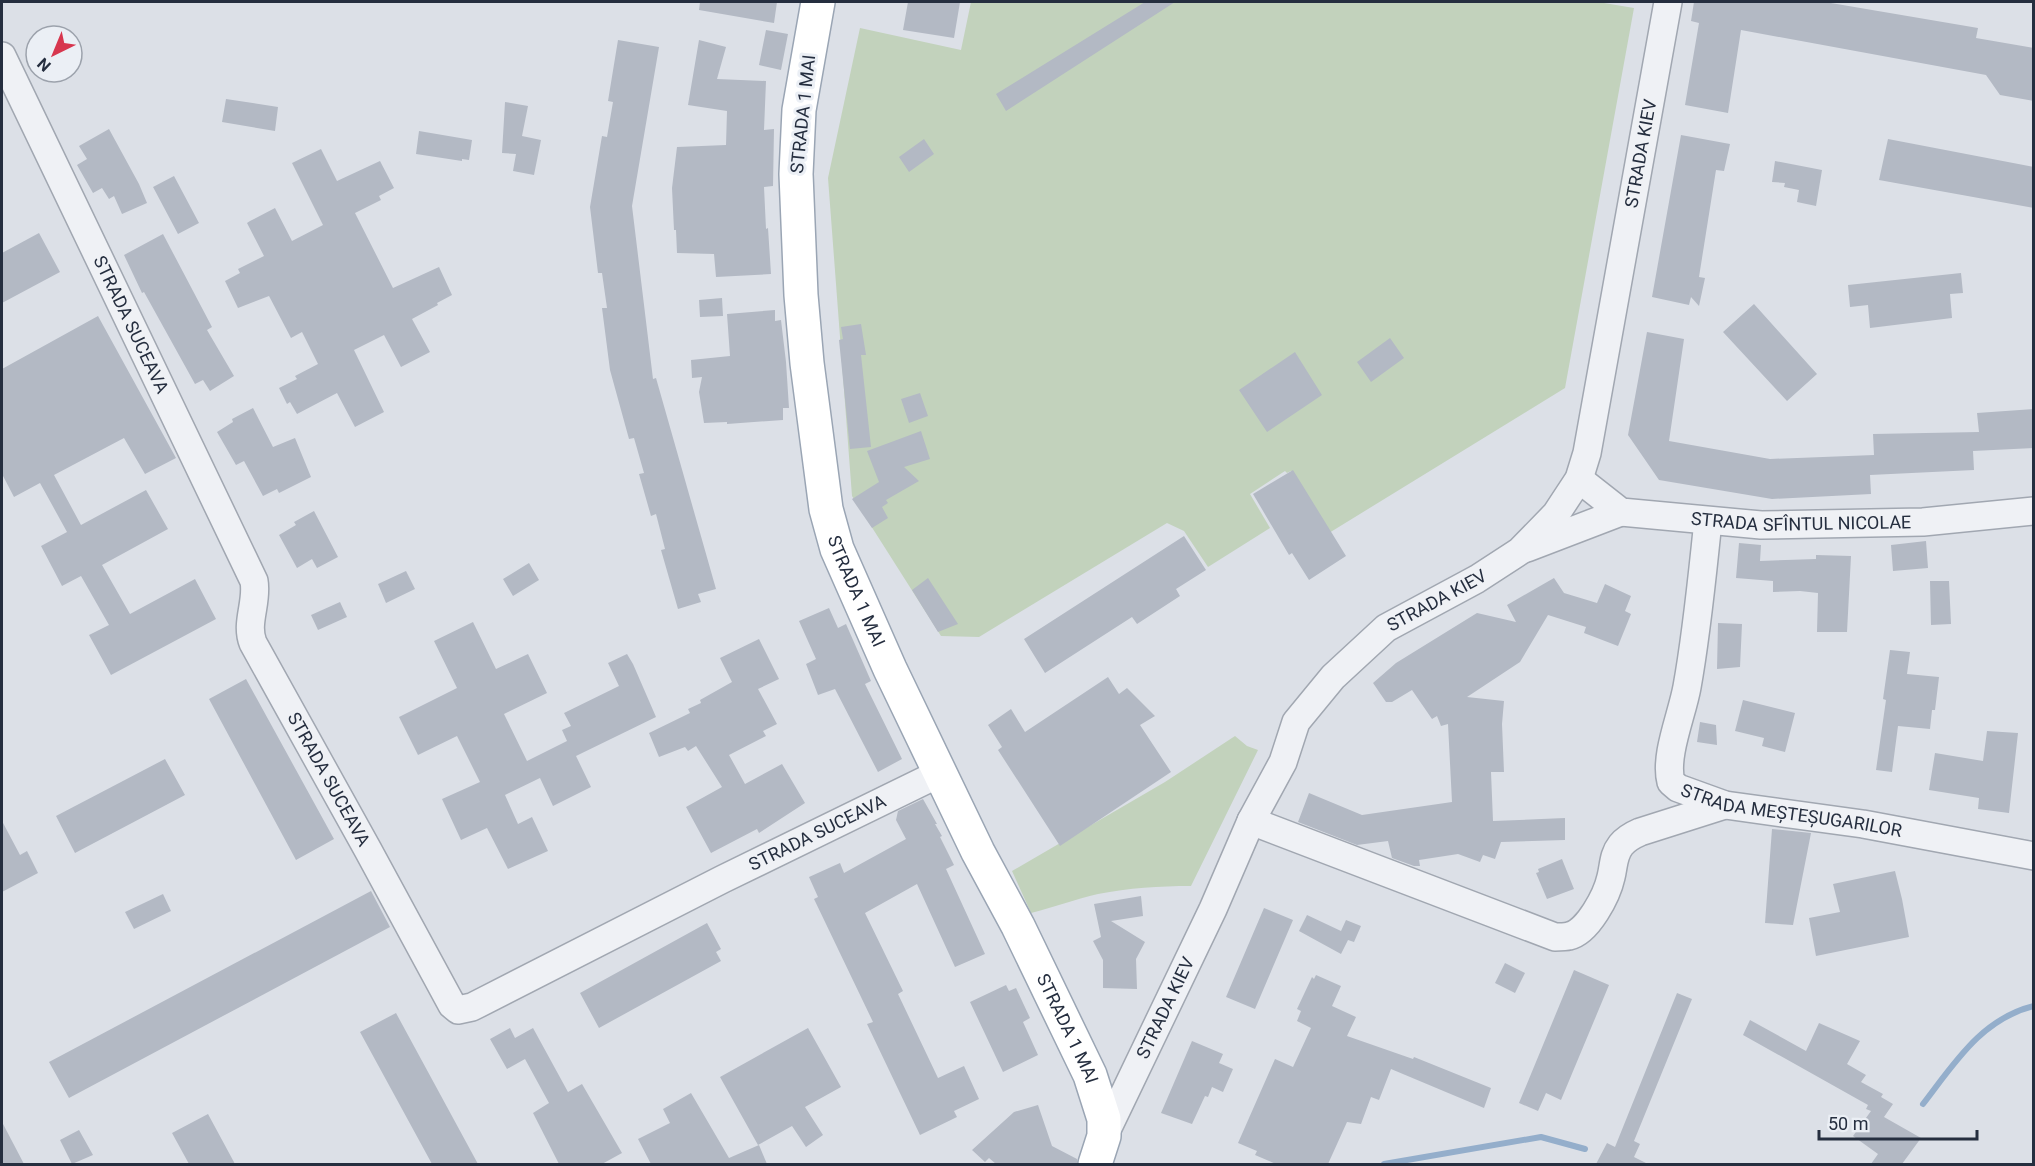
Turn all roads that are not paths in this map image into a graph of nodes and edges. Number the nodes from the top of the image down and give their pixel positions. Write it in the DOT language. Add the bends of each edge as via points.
graph roads {
  1 [pos="818,2"];
  2 [pos="1668,2"];
  3 [pos="2,56"];
  4 [pos="1580,479"];
  5 [pos="2034,511"];
  6 [pos="1621,512"];
  7 [pos="1708,521"];
  8 [pos="1520,551"];
  9 [pos="940,773"];
  10 [pos="1725,805"];
  11 [pos="1251,821"];
  12 [pos="2034,856"];
  13 [pos="1100,1150"];
  1 -- 9 [label="main road, STRADA 1 MAI" via="799,110 796,174 806,351 826,509 853,587"];
  2 -- 4 [label="street, STRADA KIEV"];
  3 -- 9 [label="street, STRADA SUCEAVA" via="254,581 250,627 253,643 458,1010 472,1007"];
  4 -- 6 [label="street"];
  4 -- 8 [label="street, STRADA KIEV" via="1556,514"];
  5 -- 7 [label="street, STRADA SFÎNTUL NICOLAE" via="1923,522 1761,525"];
  6 -- 7 [label="street, STRADA SFÎNTUL NICOLAE"];
  6 -- 8 [label="street"];
  7 -- 10 [label="street, STRADA MEȘTEȘUGARILOR" via="1687,688 1669,775 1678,788"];
  8 -- 11 [label="street, STRADA KIEV" via="1386,628 1333,677 1296,722 1283,762"];
  9 -- 13 [label="main road, STRADA 1 MAI" via="1086,1066 1104,1119"];
  10 -- 11 [label="street" via="1630,837 1620,846 1608,887 1582,930 1555,937"];
  10 -- 12 [label="street, STRADA MEȘTEȘUGARILOR" via="1863,824"];
  11 -- 13 [label="street, STRADA KIEV"];
}
